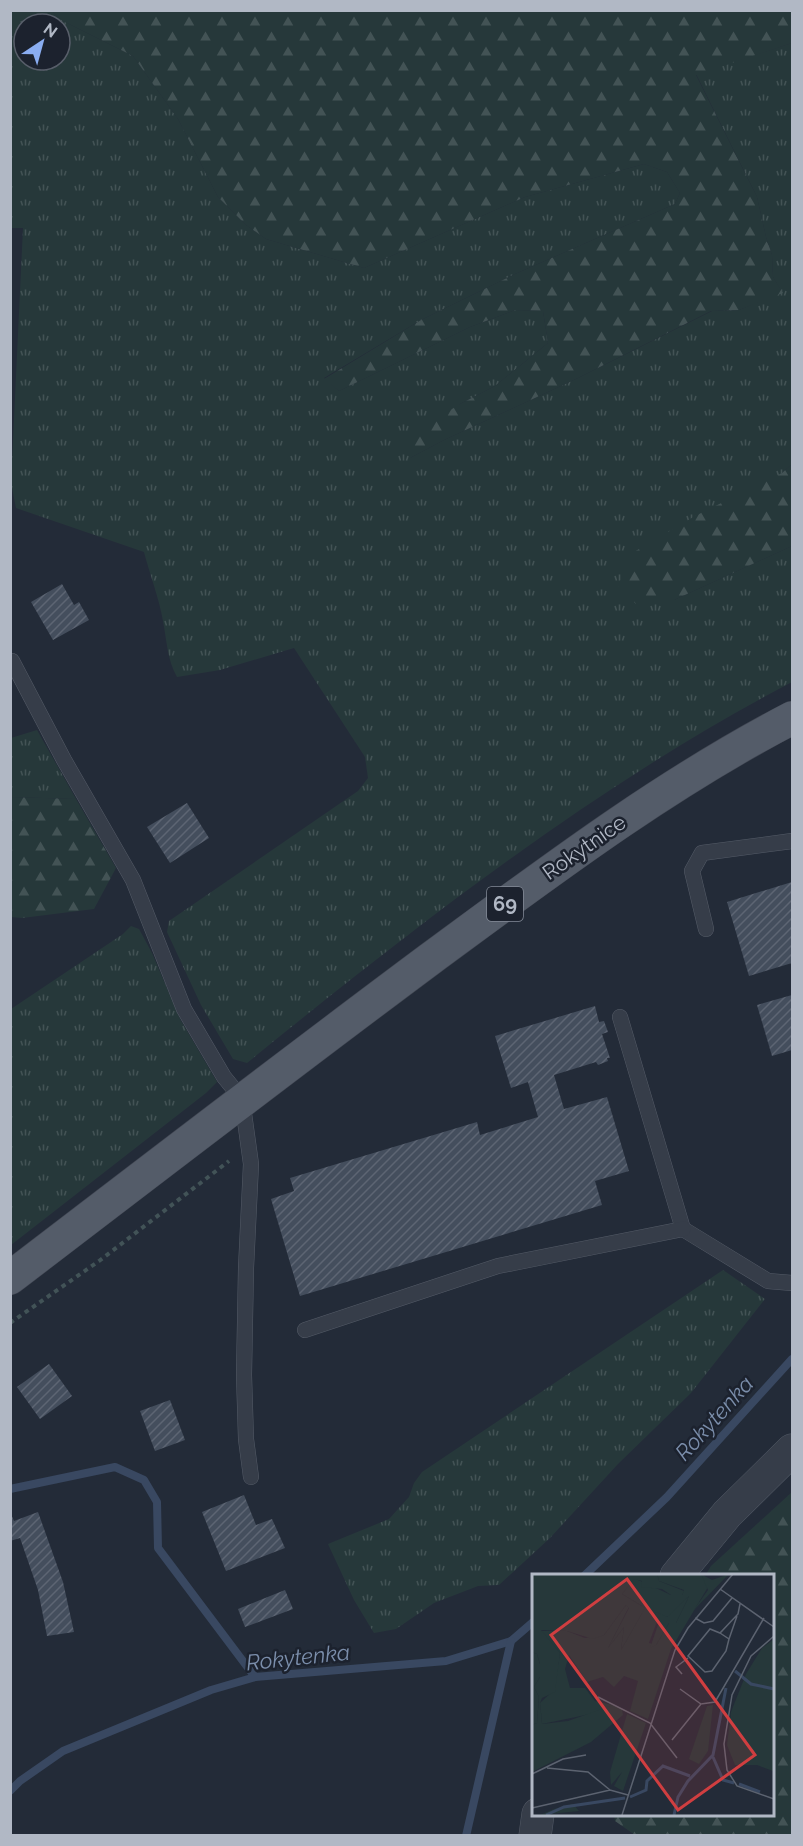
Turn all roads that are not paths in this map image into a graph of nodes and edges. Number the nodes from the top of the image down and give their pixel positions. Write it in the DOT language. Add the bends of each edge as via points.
graph roads {
  1 [pos="12,661"];
  2 [pos="792,718"];
  3 [pos="792,841"];
  4 [pos="706,929"];
  5 [pos="620,1017"];
  6 [pos="242,1099"];
  7 [pos="683,1229"];
  8 [pos="10,1278"];
  9 [pos="792,1284"];
  10 [pos="305,1330"];
  11 [pos="792,1450"];
  12 [pos="251,1477"];
  13 [pos="678,1574"];
  14 [pos="538,1816"];
  15 [pos="535,1836"];
  1 -- 6 [label="lane" via="133,880 184,1009 224,1077"];
  2 -- 6 [label="main road, Rokytnice / 69" via="710,765 578,850"];
  3 -- 4 [label="lane" via="702,853 692,871"];
  5 -- 7 [label="lane"];
  6 -- 8 [label="main road, 69"];
  6 -- 12 [label="lane" via="251,1164 244,1375"];
  7 -- 9 [label="lane" via="768,1281"];
  7 -- 10 [label="lane" via="498,1266"];
  11 -- 13 [label="street" via="727,1514"];
  14 -- 15 [label="street"];
}
